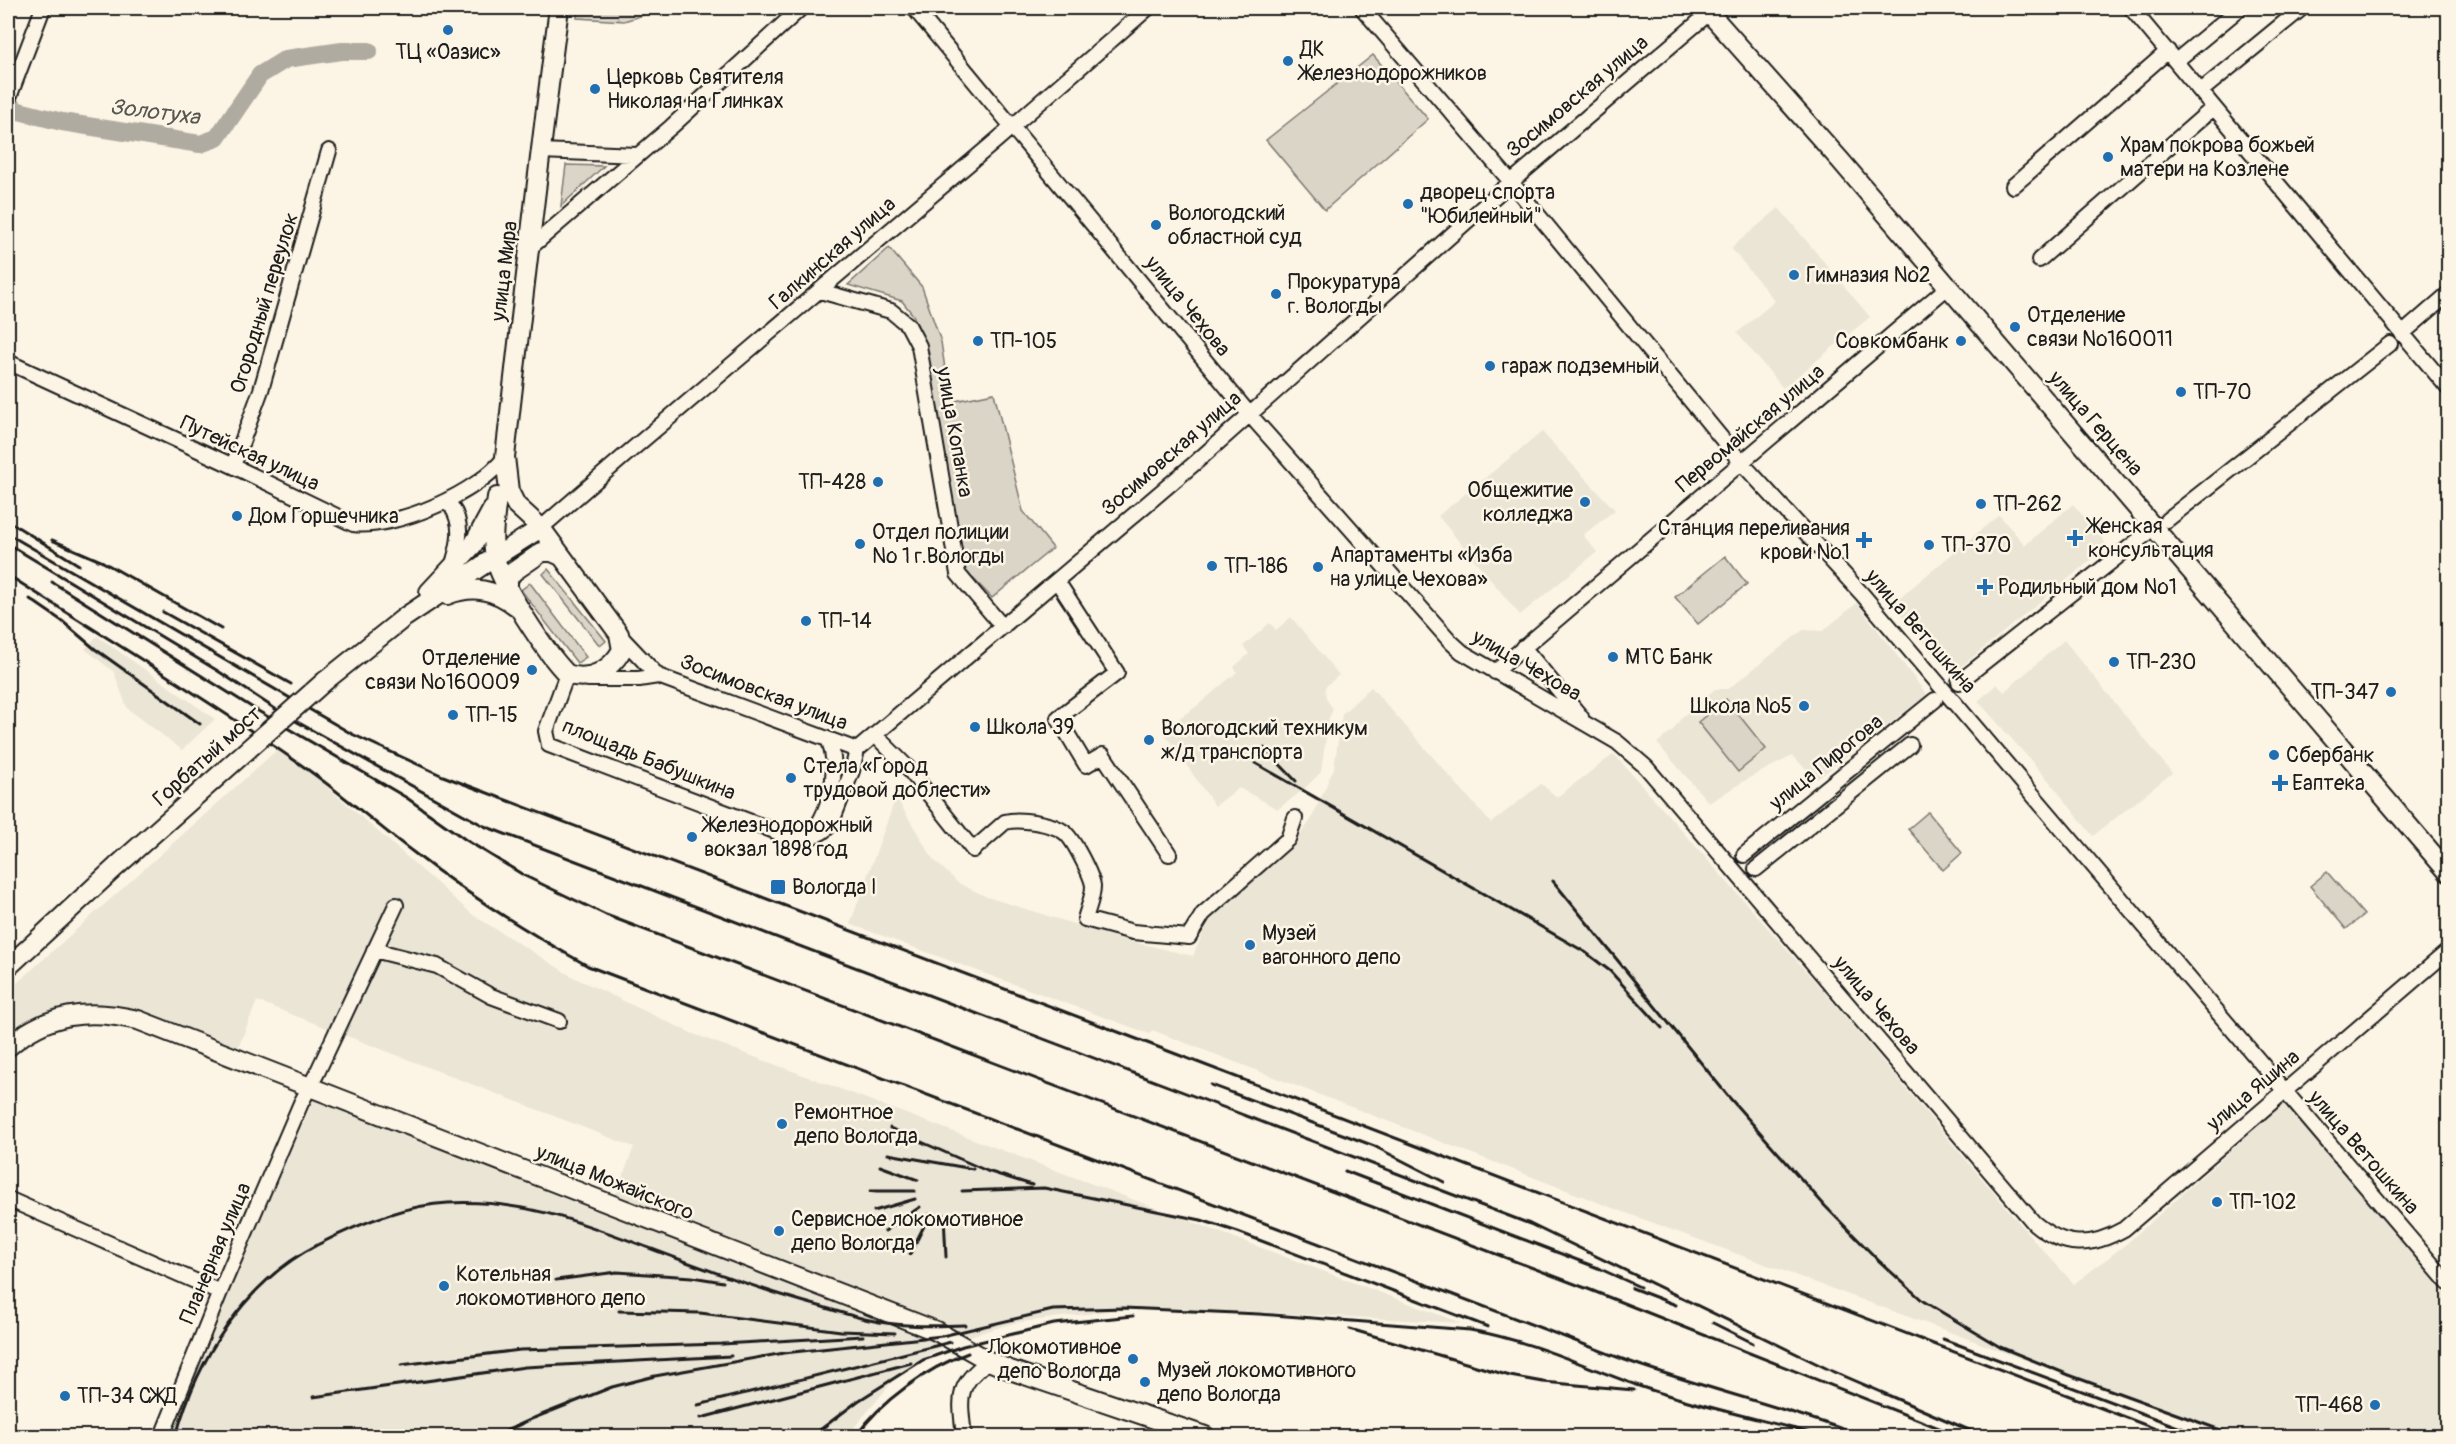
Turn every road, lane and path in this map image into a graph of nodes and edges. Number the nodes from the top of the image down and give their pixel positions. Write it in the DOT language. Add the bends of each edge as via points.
graph roads {
  1 [pos="43,8"];
  2 [pos="559,8"];
  3 [pos="801,8"];
  4 [pos="914,8"];
  5 [pos="1148,8"];
  6 [pos="1362,8"];
  7 [pos="2131,8"];
  8 [pos="2240,8"];
  9 [pos="2302,8"];
  10 [pos="1710,9"];
  11 [pos="2172,56"];
  12 [pos="2201,91"];
  13 [pos="9,98"];
  14 [pos="2213,108"];
  15 [pos="1013,125"];
  16 [pos="329,151"];
  17 [pos="541,151"];
  18 [pos="637,155"];
  19 [pos="1511,182"];
  20 [pos="2013,186"];
  21 [pos="531,247"];
  22 [pos="2039,260"];
  23 [pos="1949,286"];
  24 [pos="820,291"];
  25 [pos="2448,294"];
  26 [pos="2402,334"];
  27 [pos="2390,344"];
  28 [pos="8,362"];
  29 [pos="2448,388"];
  30 [pos="1250,415"];
  31 [pos="505,458"];
  32 [pos="1742,462"];
  33 [pos="233,466"];
  34 [pos="506,477"];
  35 [pos="497,497"];
  36 [pos="444,502"];
  37 [pos="2167,520"];
  38 [pos="541,528"];
  39 [pos="2145,535"];
  40 [pos="561,556"];
  41 [pos="495,557"];
  42 [pos="452,569"];
  43 [pos="1057,581"];
  44 [pos="508,591"];
  45 [pos="521,610"];
  46 [pos="405,617"];
  47 [pos="1003,627"];
  48 [pos="619,634"];
  49 [pos="1523,647"];
  50 [pos="564,672"];
  51 [pos="1496,672"];
  52 [pos="658,676"];
  53 [pos="585,679"];
  54 [pos="1959,681"];
  55 [pos="1935,700"];
  56 [pos="1586,723"];
  57 [pos="875,735"];
  58 [pos="829,741"];
  59 [pos="1910,745"];
  60 [pos="857,750"];
  61 [pos="1295,818"];
  62 [pos="807,838"];
  63 [pos="1169,854"];
  64 [pos="1744,855"];
  65 [pos="1756,869"];
  66 [pos="2448,872"];
  67 [pos="396,905"];
  68 [pos="374,950"];
  69 [pos="2448,951"];
  70 [pos="8,967"];
  71 [pos="559,1021"];
  72 [pos="8,1047"];
  73 [pos="308,1086"];
  74 [pos="2284,1092"];
  75 [pos="8,1199"];
  76 [pos="2076,1243"];
  77 [pos="2448,1283"];
  78 [pos="220,1292"];
  79 [pos="989,1361"];
  80 [pos="162,1437"];
  81 [pos="964,1437"];
  82 [pos="1204,1437"];
  1 -- 13 [label="street"];
  2 -- 17 [label="main road, улица Мира"];
  3 -- 18 [label="street"];
  4 -- 15 [label="street, улица Чехова"];
  5 -- 15 [label="street, Галкинская улица"];
  6 -- 19 [label="street, улица Ветошкина"];
  7 -- 11 [label="street"];
  8 -- 11 [label="street"];
  9 -- 12 [label="street"];
  10 -- 19 [label="street, Зосимовская улица"];
  10 -- 23 [label="main road, улица Герцена"];
  11 -- 12 [label="street"];
  11 -- 20 [label="street"];
  12 -- 14 [label="street"];
  14 -- 22 [label="street"];
  14 -- 26 [label="street"];
  15 -- 24 [label="street, Галкинская улица"];
  15 -- 30 [label="street, улица Чехова"];
  16 -- 33 [label="street, Огородный переулок" via="261,390"];
  17 -- 18 [label="street"];
  17 -- 21 [label="main road, улица Мира"];
  18 -- 21 [label="street"];
  19 -- 30 [label="street, Зосимовская улица"];
  19 -- 32 [label="street, улица Ветошкина"];
  21 -- 31 [label="main road, улица Мира"];
  23 -- 32 [label="street, Первомайская улица"];
  23 -- 66 [label="main road, улица Герцена"];
  24 -- 38 [label="street, Галкинская улица"];
  24 -- 47 [label="street, улица Копанка" via="891,311 914,334 958,574"];
  25 -- 26 [label="street"];
  26 -- 29 [label="street"];
  27 -- 37 [label="street"];
  28 -- 33 [label="street, Путейская улица"];
  30 -- 43 [label="street, Зосимовская улица"];
  30 -- 51 [label="street, улица Чехова" via="1450,642"];
  31 -- 34 [label="main road, улица Мира"];
  31 -- 35 [label="main road"];
  31 -- 36 [label="street, Путейская улица" via="476,485"];
  32 -- 49 [label="street, Первомайская улица"];
  32 -- 74 [label="street, улица Ветошкина" via="1862,594"];
  33 -- 36 [label="street, Путейская улица" via="353,524 375,525"];
  34 -- 38 [label="main road, улица Мира" via="516,505"];
  34 -- 41 [label="main road" via="505,532"];
  35 -- 41 [label="main road"];
  35 -- 42 [label="main road" via="473,545"];
  36 -- 42 [label="street" via="451,506 459,524"];
  38 -- 40 [label="main road, Зосимовская улица"];
  38 -- 41 [label="main road"];
  39 -- 54 [label="street"];
  40 -- 44 [label="main road" via="542,552 513,572 508,579"];
  40 -- 48 [label="main road, Зосимовская улица"];
  41 -- 44 [label="main road"];
  41 -- 46 [label="main road"];
  42 -- 46 [label="main road"];
  43 -- 47 [label="street, Зосимовская улица"];
  43 -- 63 [label="street" via="1117,673 1058,717 1086,765 1103,755"];
  44 -- 45 [label="main road"];
  45 -- 46 [label="main road" via="503,596 477,589 449,594"];
  45 -- 50 [label="main road"];
  46 -- 70 [label="main road, Горбатый мост, bridge" via="326,681"];
  47 -- 57 [label="street, Зосимовская улица"];
  48 -- 52 [label="street, Зосимовская улица"];
  48 -- 53 [label="main road" via="622,650 618,657"];
  49 -- 51 [label="street, Первомайская улица"];
  49 -- 56 [label="street"];
  50 -- 53 [label="main road"];
  50 -- 62 [label="street, площадь Бабушкина" via="546,731 549,745 785,835"];
  51 -- 56 [label="street, улица Чехова"];
  52 -- 53 [label="street"];
  52 -- 58 [label="street, Зосимовская улица"];
  55 -- 64 [label="street, улица Пирогова"];
  56 -- 76 [label="street, улица Чехова" via="1617,742 1646,767 2034,1223 2046,1233"];
  57 -- 60 [label="street, Зосимовская улица"];
  57 -- 61 [label="street" via="907,766 973,850 1011,820 1063,830 1091,878 1092,895 1085,919 1133,932 1189,937 1203,914 1288,839"];
  58 -- 60 [label="street, Зосимовская улица"];
  58 -- 62 [label="street" via="834,760 830,791 820,819"];
  59 -- 65 [label="street, улица Пирогова"];
  60 -- 62 [label="street" via="831,824 820,834"];
  67 -- 68 [label="street, Планерная улица"];
  68 -- 71 [label="street" via="437,966 491,996"];
  68 -- 73 [label="street, Планерная улица"];
  69 -- 74 [label="street, улица Яшина"];
  72 -- 73 [label="main road, улица Можайского" via="62,1017 105,1013 138,1020"];
  73 -- 78 [label="street, Планерная улица"];
  73 -- 79 [label="main road, улица Можайского" via="936,1331"];
  74 -- 76 [label="street, улица Яшина" via="2124,1229 2100,1240"];
  74 -- 77 [label="street, улица Ветошкина"];
  75 -- 78 [label="street"];
  78 -- 80 [label="street, Планерная улица"];
  79 -- 81 [label="street" via="973,1372 963,1390"];
  79 -- 82 [label="main road, улица Можайского"];
}
